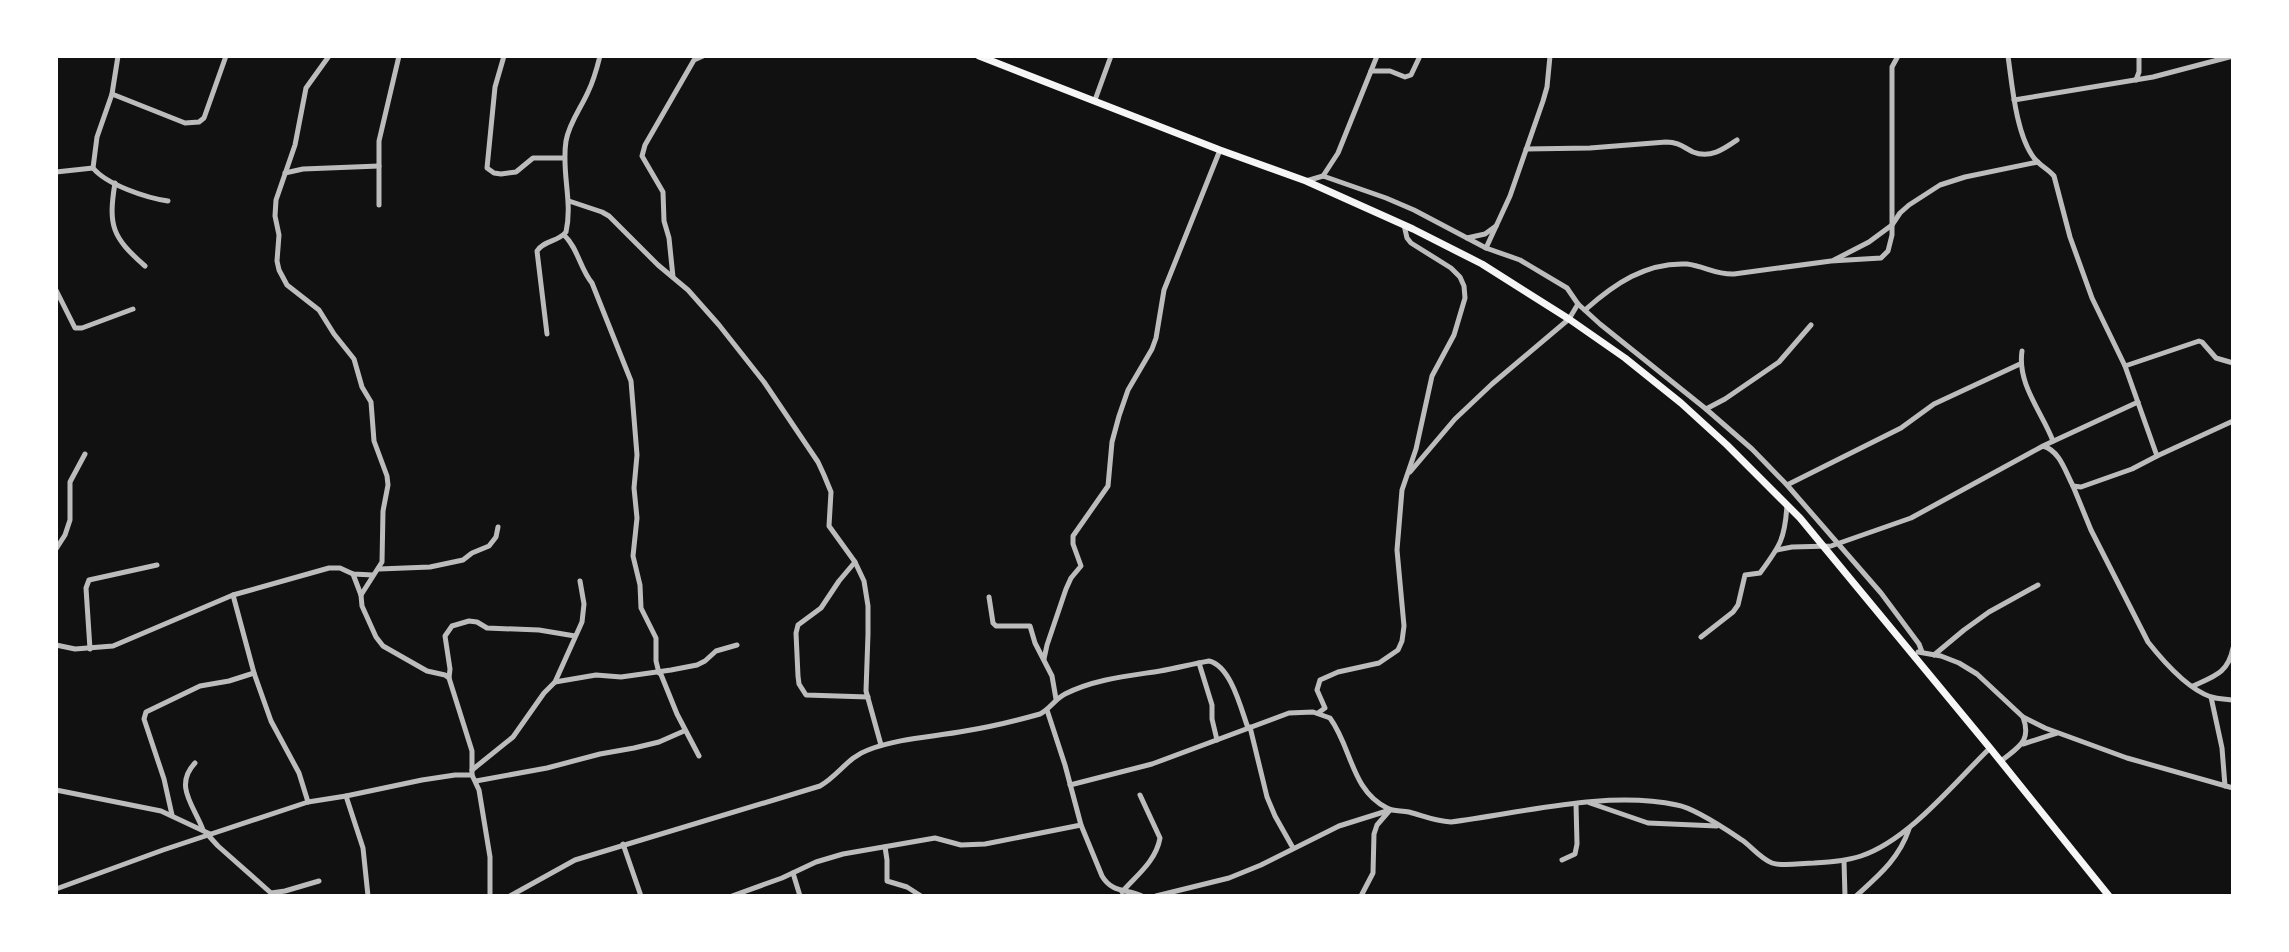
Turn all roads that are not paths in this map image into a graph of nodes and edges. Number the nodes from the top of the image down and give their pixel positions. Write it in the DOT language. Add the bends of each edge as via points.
graph roads {
  1 [pos="118,56"];
  2 [pos="226,56"];
  3 [pos="329,56"];
  4 [pos="399,56"];
  5 [pos="504,56"];
  6 [pos="600,56"];
  7 [pos="703,56"];
  8 [pos="979,56"];
  9 [pos="1111,56"];
  10 [pos="1377,56"];
  11 [pos="1420,56"];
  12 [pos="1550,56"];
  13 [pos="1898,56"];
  14 [pos="2008,56"];
  15 [pos="2139,56"];
  16 [pos="2233,56"];
  17 [pos="1371,71"];
  18 [pos="2136,80"];
  19 [pos="112,94"];
  20 [pos="1095,100"];
  21 [pos="2014,100"];
  22 [pos="1737,140"];
  23 [pos="1526,149"];
  24 [pos="1220,150"];
  25 [pos="564,158"];
  26 [pos="2038,162"];
  27 [pos="379,166"];
  28 [pos="93,168"];
  29 [pos="56,172"];
  30 [pos="285,173"];
  31 [pos="1323,176"];
  32 [pos="1306,181"];
  33 [pos="115,183"];
  34 [pos="168,201"];
  35 [pos="569,201"];
  36 [pos="379,205"];
  37 [pos="1404,225"];
  38 [pos="1892,225"];
  39 [pos="1496,226"];
  40 [pos="564,235"];
  41 [pos="1467,238"];
  42 [pos="1486,248"];
  43 [pos="1831,261"];
  44 [pos="145,266"];
  45 [pos="673,277"];
  46 [pos="56,290"];
  47 [pos="1578,304"];
  48 [pos="133,309"];
  49 [pos="1585,310"];
  50 [pos="1569,318"];
  51 [pos="1811,325"];
  52 [pos="547,334"];
  53 [pos="2022,351"];
  54 [pos="2233,363"];
  55 [pos="2020,364"];
  56 [pos="2125,366"];
  57 [pos="2138,402"];
  58 [pos="1706,409"];
  59 [pos="2233,421"];
  60 [pos="2053,442"];
  61 [pos="2043,446"];
  62 [pos="85,454"];
  63 [pos="2157,456"];
  64 [pos="1408,475"];
  65 [pos="1787,485"];
  66 [pos="2073,486"];
  67 [pos="1787,504"];
  68 [pos="498,527"];
  69 [pos="1836,543"];
  70 [pos="1826,547"];
  71 [pos="56,549"];
  72 [pos="1777,550"];
  73 [pos="855,562"];
  74 [pos="158,565"];
  75 [pos="379,569"];
  76 [pos="353,574"];
  77 [pos="373,575"];
  78 [pos="580,581"];
  79 [pos="2038,584"];
  80 [pos="233,595"];
  81 [pos="361,595"];
  82 [pos="989,597"];
  83 [pos="575,636"];
  84 [pos="1701,637"];
  85 [pos="56,645"];
  86 [pos="737,645"];
  87 [pos="2233,648"];
  88 [pos="90,649"];
  89 [pos="1912,652"];
  90 [pos="1922,652"];
  91 [pos="1934,655"];
  92 [pos="1044,659"];
  93 [pos="1199,663"];
  94 [pos="659,672"];
  95 [pos="254,673"];
  96 [pos="449,678"];
  97 [pos="555,682"];
  98 [pos="2193,686"];
  99 [pos="868,697"];
  100 [pos="2211,697"];
  101 [pos="1056,699"];
  102 [pos="2233,700"];
  103 [pos="1047,710"];
  104 [pos="1318,713"];
  105 [pos="2023,718"];
  106 [pos="1249,728"];
  107 [pos="684,731"];
  108 [pos="2060,733"];
  109 [pos="1217,740"];
  110 [pos="2023,744"];
  111 [pos="881,746"];
  112 [pos="1990,748"];
  113 [pos="699,756"];
  114 [pos="2001,761"];
  115 [pos="195,763"];
  116 [pos="472,772"];
  117 [pos="476,781"];
  118 [pos="1070,785"];
  119 [pos="2225,786"];
  120 [pos="2233,789"];
  121 [pos="56,790"];
  122 [pos="1140,795"];
  123 [pos="346,796"];
  124 [pos="308,802"];
  125 [pos="1587,802"];
  126 [pos="1576,804"];
  127 [pos="1390,810"];
  128 [pos="172,815"];
  129 [pos="1081,825"];
  130 [pos="1718,826"];
  131 [pos="1909,829"];
  132 [pos="207,833"];
  133 [pos="623,844"];
  134 [pos="885,847"];
  135 [pos="1293,848"];
  136 [pos="1562,860"];
  137 [pos="1844,860"];
  138 [pos="793,873"];
  139 [pos="319,881"];
  140 [pos="56,889"];
  141 [pos="1122,892"];
  142 [pos="368,896"];
  143 [pos="490,896"];
  144 [pos="510,896"];
  145 [pos="641,896"];
  146 [pos="732,896"];
  147 [pos="800,896"];
  148 [pos="922,896"];
  149 [pos="1142,896"];
  150 [pos="1156,896"];
  151 [pos="1361,896"];
  152 [pos="1845,896"];
  153 [pos="1856,896"];
  154 [pos="2109,896"];
  1 -- 19 [label="street"];
  2 -- 19 [label="street" via="199,122 185,123"];
  3 -- 30 [label="street" via="306,88"];
  4 -- 27 [label="street" via="379,141"];
  5 -- 25 [label="street" via="495,87 488,168 501,174 516,172 533,158"];
  6 -- 25 [label="street" via="567,134"];
  7 -- 45 [label="street" via="694,60 681,80 642,156 665,197"];
  8 -- 20 [label="main road"];
  9 -- 20 [label="street"];
  10 -- 17 [label="street"];
  11 -- 17 [label="street" via="1411,75 1405,77"];
  12 -- 23 [label="street" via="1547,87"];
  13 -- 38 [label="street" via="1892,67"];
  14 -- 21 [label="street"];
  15 -- 18 [label="street"];
  16 -- 18 [label="street"];
  17 -- 31 [label="street" via="1338,153"];
  18 -- 21 [label="street"];
  19 -- 28 [label="street" via="97,137"];
  20 -- 24 [label="main road"];
  21 -- 26 [label="street" via="2029,150"];
  22 -- 23 [label="street" via="1711,154 1666,142"];
  23 -- 39 [label="street"];
  24 -- 32 [label="main road"];
  24 -- 92 [label="street" via="1164,290 1152,349 1119,416 1108,486 1073,536 1081,566 1066,589"];
  25 -- 35 [label="street"];
  26 -- 38 [label="street" via="1940,185 1909,205"];
  26 -- 56 [label="street" via="2054,176 2092,298"];
  27 -- 30 [label="street"];
  27 -- 36 [label="street"];
  28 -- 29 [label="street"];
  28 -- 33 [label="street"];
  30 -- 75 [label="street" via="275,216 279,270 287,285 319,310 354,359 372,406 374,441 388,485"];
  31 -- 32 [label="street"];
  31 -- 41 [label="street" via="1386,198"];
  32 -- 37 [label="main road"];
  33 -- 34 [label="street"];
  33 -- 44 [label="street" via="114,229 119,241"];
  35 -- 40 [label="street"];
  35 -- 45 [label="street" via="608,216"];
  37 -- 50 [label="main road" via="1482,264"];
  37 -- 64 [label="street" via="1411,243 1461,277 1465,298 1454,335 1432,376"];
  38 -- 43 [label="street"];
  38 -- 43 [label="street" via="1891,243 1881,258"];
  39 -- 41 [label="street"];
  39 -- 42 [label="street"];
  40 -- 52 [label="street" via="537,251"];
  40 -- 94 [label="street" via="592,283 631,381 638,518 633,556 641,608 656,638"];
  41 -- 42 [label="street"];
  42 -- 47 [label="street" via="1520,260 1556,281"];
  43 -- 49 [label="street" via="1723,275 1700,266 1667,265 1616,284"];
  45 -- 73 [label="street" via="751,363 818,462 831,492 829,526"];
  46 -- 48 [label="street" via="75,328"];
  47 -- 49 [label="street"];
  47 -- 50 [label="street"];
  49 -- 58 [label="street"];
  50 -- 64 [label="street" via="1455,419"];
  50 -- 67 [label="main road" via="1681,403"];
  51 -- 58 [label="street" via="1779,362"];
  53 -- 55 [label="street"];
  54 -- 56 [label="street" via="2216,358 2199,341"];
  55 -- 60 [label="street"];
  55 -- 65 [label="street" via="1934,404 1901,428"];
  56 -- 57 [label="street"];
  57 -- 60 [label="street"];
  57 -- 63 [label="street"];
  58 -- 65 [label="street"];
  59 -- 63 [label="street"];
  60 -- 61 [label="street"];
  61 -- 66 [label="street" via="2059,458"];
  61 -- 69 [label="street" via="1911,519"];
  62 -- 71 [label="street" via="70,482 70,520"];
  63 -- 66 [label="street" via="2089,486"];
  64 -- 104 [label="street" via="1397,539 1402,641 1398,650 1379,663 1320,680 1317,690 1325,708"];
  65 -- 69 [label="street"];
  66 -- 98 [label="street" via="2148,642"];
  67 -- 70 [label="main road"];
  67 -- 72 [label="street" via="1787,523"];
  68 -- 75 [label="street" via="489,546 463,561"];
  69 -- 70 [label="street"];
  69 -- 90 [label="street" via="1881,593"];
  70 -- 72 [label="street"];
  70 -- 89 [label="main road"];
  72 -- 84 [label="street" via="1760,573 1745,575 1733,612"];
  73 -- 99 [label="street" via="868,606"];
  73 -- 99 [label="street" via="821,608 798,625 798,677 806,695"];
  74 -- 88 [label="street" via="89,580"];
  75 -- 77 [label="street"];
  76 -- 77 [label="street"];
  76 -- 80 [label="street" via="329,568"];
  76 -- 81 [label="street"];
  77 -- 81 [label="street"];
  78 -- 83 [label="street" via="584,604"];
  79 -- 91 [label="street" via="1989,612"];
  80 -- 88 [label="street" via="123,643"];
  80 -- 95 [label="street"];
  81 -- 96 [label="street" via="366,617 383,646"];
  82 -- 92 [label="street" via="993,623 998,627 1030,626"];
  83 -- 96 [label="street" via="459,623 445,636"];
  83 -- 97 [label="street"];
  85 -- 88 [label="street"];
  86 -- 94 [label="street" via="716,651 697,665"];
  87 -- 98 [label="street" via="2225,668"];
  89 -- 90 [label="street"];
  89 -- 112 [label="main road"];
  90 -- 91 [label="street"];
  91 -- 105 [label="street" via="1977,674"];
  92 -- 101 [label="street"];
  93 -- 101 [label="street" via="1122,675"];
  93 -- 106 [label="street" via="1215,662 1228,676"];
  93 -- 109 [label="street"];
  94 -- 97 [label="street"];
  94 -- 107 [label="street"];
  95 -- 124 [label="street"];
  95 -- 128 [label="street" via="200,686 146,712"];
  96 -- 116 [label="street" via="470,742"];
  97 -- 116 [label="street" via="513,737"];
  98 -- 100 [label="street"];
  99 -- 111 [label="street"];
  100 -- 102 [label="street"];
  100 -- 119 [label="street"];
  101 -- 103 [label="street"];
  103 -- 111 [label="street"];
  103 -- 118 [label="street"];
  104 -- 106 [label="street" via="1289,713"];
  104 -- 127 [label="street" via="1333,721 1361,786"];
  105 -- 108 [label="street"];
  105 -- 110 [label="street"];
  106 -- 109 [label="street"];
  106 -- 135 [label="street" via="1267,797"];
  107 -- 113 [label="street"];
  107 -- 117 [label="street" via="659,742"];
  108 -- 110 [label="street"];
  108 -- 119 [label="street"];
  109 -- 118 [label="street" via="1152,764"];
  110 -- 114 [label="street"];
  111 -- 133 [label="street" via="860,753 820,786"];
  112 -- 114 [label="main road"];
  112 -- 131 [label="street"];
  114 -- 154 [label="main road"];
  115 -- 132 [label="street" via="188,770 185,786"];
  116 -- 117 [label="street"];
  116 -- 123 [label="street"];
  117 -- 143 [label="street" via="490,857"];
  118 -- 129 [label="street"];
  119 -- 120 [label="street"];
  121 -- 128 [label="street"];
  122 -- 141 [label="street" via="1159,845 1150,863"];
  123 -- 124 [label="street"];
  123 -- 142 [label="street" via="363,848"];
  124 -- 132 [label="street"];
  125 -- 126 [label="street"];
  125 -- 130 [label="street" via="1648,823"];
  125 -- 130 [label="street" via="1675,804"];
  126 -- 127 [label="street" via="1451,822"];
  126 -- 136 [label="street" via="1575,853"];
  127 -- 135 [label="street" via="1339,825"];
  127 -- 151 [label="street" via="1377,825 1373,873"];
  128 -- 132 [label="street"];
  129 -- 134 [label="street" via="985,844 961,845 935,838"];
  129 -- 141 [label="street" via="1106,883"];
  130 -- 137 [label="street" via="1773,863"];
  131 -- 137 [label="street" via="1883,847"];
  131 -- 153 [label="street" via="1892,862"];
  132 -- 139 [label="street" via="271,893"];
  132 -- 140 [label="street"];
  133 -- 144 [label="street" via="575,860"];
  133 -- 145 [label="street"];
  134 -- 138 [label="street" via="836,856"];
  134 -- 148 [label="street" via="887,881"];
  135 -- 150 [label="street" via="1229,878"];
  137 -- 152 [label="street"];
  138 -- 146 [label="street"];
  138 -- 147 [label="street"];
  141 -- 149 [label="street"];
}
